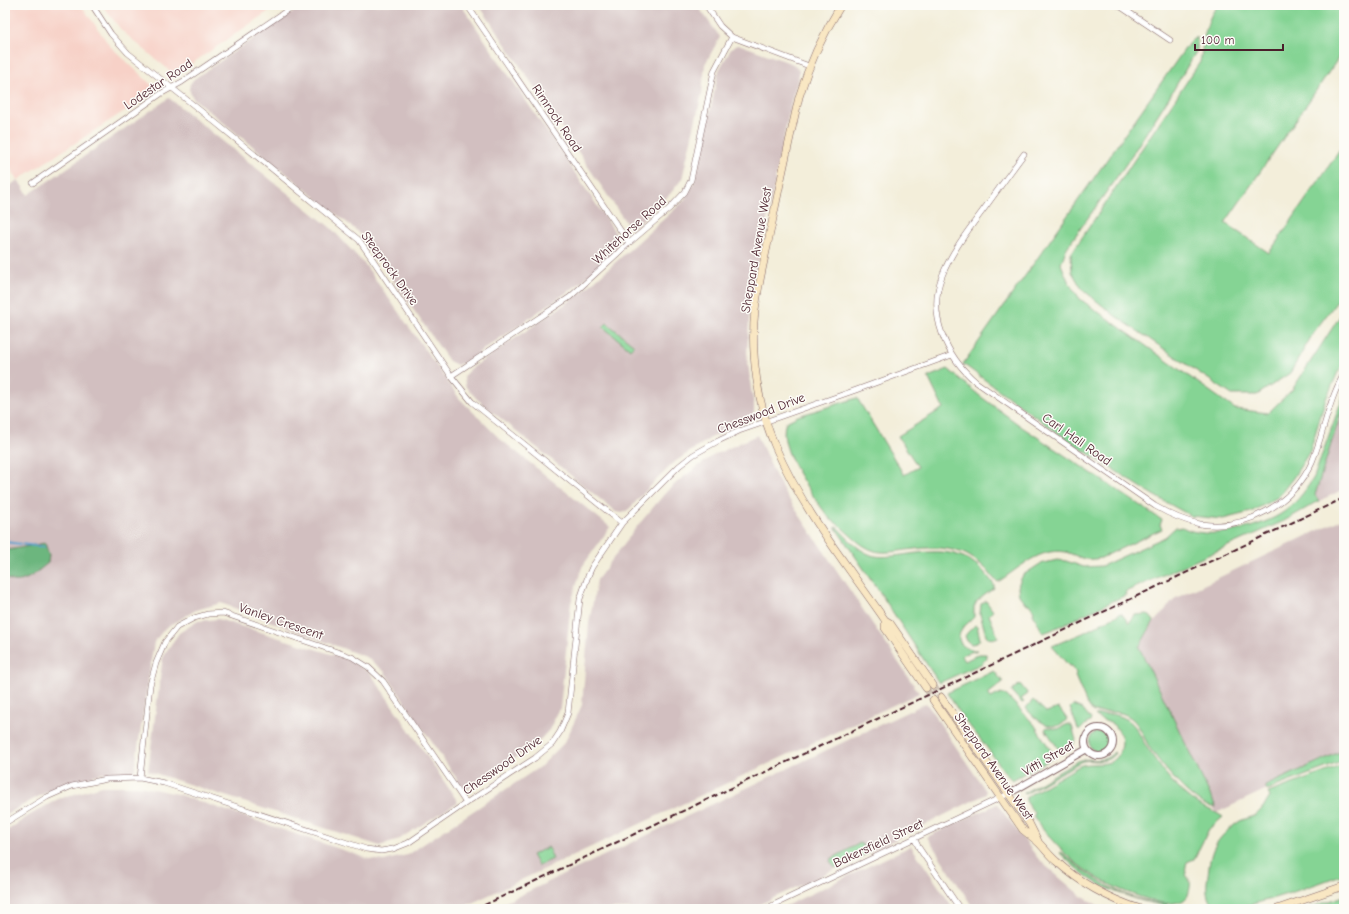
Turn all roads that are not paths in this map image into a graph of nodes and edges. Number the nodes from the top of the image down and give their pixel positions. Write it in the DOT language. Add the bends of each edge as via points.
graph roads {
  1 [pos="92,5"];
  2 [pos="295,5"];
  3 [pos="467,5"];
  4 [pos="706,5"];
  5 [pos="841,5"];
  6 [pos="1118,5"];
  7 [pos="1132,5"];
  8 [pos="1128,11"];
  9 [pos="732,37"];
  10 [pos="1170,40"];
  11 [pos="809,66"];
  12 [pos="172,88"];
  13 [pos="1024,154"];
  14 [pos="33,183"];
  15 [pos="629,243"];
  16 [pos="952,355"];
  17 [pos="1344,374"];
  18 [pos="451,376"];
  19 [pos="766,421"];
  20 [pos="622,523"];
  21 [pos="884,620"];
  22 [pos="933,685"];
  23 [pos="926,688"];
  24 [pos="941,697"];
  25 [pos="933,700"];
  26 [pos="1087,749"];
  27 [pos="140,778"];
  28 [pos="1008,794"];
  29 [pos="1000,798"];
  30 [pos="466,803"];
  31 [pos="5,822"];
  32 [pos="914,838"];
  33 [pos="1038,842"];
  34 [pos="1344,886"];
  35 [pos="766,909"];
  36 [pos="960,909"];
  37 [pos="1141,909"];
  38 [pos="1277,909"];
  1 -- 12 [label="street, Steeprock Drive" via="128,53"];
  2 -- 12 [label="street, Lodestar Road"];
  3 -- 15 [label="street, Rimrock Road"];
  4 -- 9 [label="street" via="720,26"];
  5 -- 11 [label="main road, Sheppard Avenue West"];
  6 -- 8 [label="street"];
  7 -- 8 [label="street"];
  8 -- 10 [label="street"];
  9 -- 11 [label="street"];
  9 -- 15 [label="street, Whitehorse Road" via="714,71 688,187 681,198"];
  11 -- 19 [label="main road, Sheppard Avenue West" via="791,131 755,311 755,366"];
  12 -- 14 [label="street, Lodestar Road"];
  12 -- 18 [label="street, Steeprock Drive" via="359,240"];
  13 -- 16 [label="street, Carl Hall Road" via="961,240 942,276 937,296 938,317"];
  15 -- 18 [label="street, Whitehorse Road" via="570,297"];
  16 -- 17 [label="street, Carl Hall Road" via="976,382 1155,506 1181,519 1207,524 1231,523 1255,517 1274,507 1291,493 1312,462 1330,405"];
  16 -- 19 [label="street, Chesswood Drive"];
  18 -- 20 [label="street, Steeprock Drive" via="480,409"];
  19 -- 20 [label="street, Chesswood Drive" via="739,431 693,455 667,477"];
  19 -- 21 [label="main road, Sheppard Avenue West" via="788,473 811,514"];
  20 -- 30 [label="street, Chesswood Drive" via="592,567 582,591 568,713 560,732 552,744 536,758"];
  21 -- 22 [label="main road, Sheppard Avenue West" via="890,623"];
  21 -- 23 [label="main road, Sheppard Avenue West" via="885,628"];
  24 -- 28 [label="main road, Sheppard Avenue West"];
  25 -- 29 [label="main road, Sheppard Avenue West"];
  26 -- 26 [label="street, Vitti Street" via="1094,756 1108,754 1113,746 1112,736 1105,729 1091,731 1085,739"];
  26 -- 28 [label="street, Vitti Street"];
  27 -- 30 [label="street, Chesswood Drive" via="164,783 366,849 381,851 393,850 408,843"];
  27 -- 30 [label="street, Vanley Crescent" via="150,685 165,642 177,627 194,618 223,613 352,657 368,666 383,681"];
  27 -- 31 [label="street, Chesswood Drive" via="106,779 72,786 47,796"];
  28 -- 29 [label="street, Vitti Street"];
  28 -- 33 [label="main road, Sheppard Avenue West" via="1029,823"];
  29 -- 32 [label="street, Bakersfield Street"];
  29 -- 33 [label="main road, Sheppard Avenue West" via="1023,830"];
  32 -- 35 [label="street, Bakersfield Street"];
  32 -- 36 [label="street"];
  33 -- 37 [label="main road, Sheppard Avenue West" via="1054,860 1076,878 1098,892"];
  34 -- 38 [label="main road"];
}
